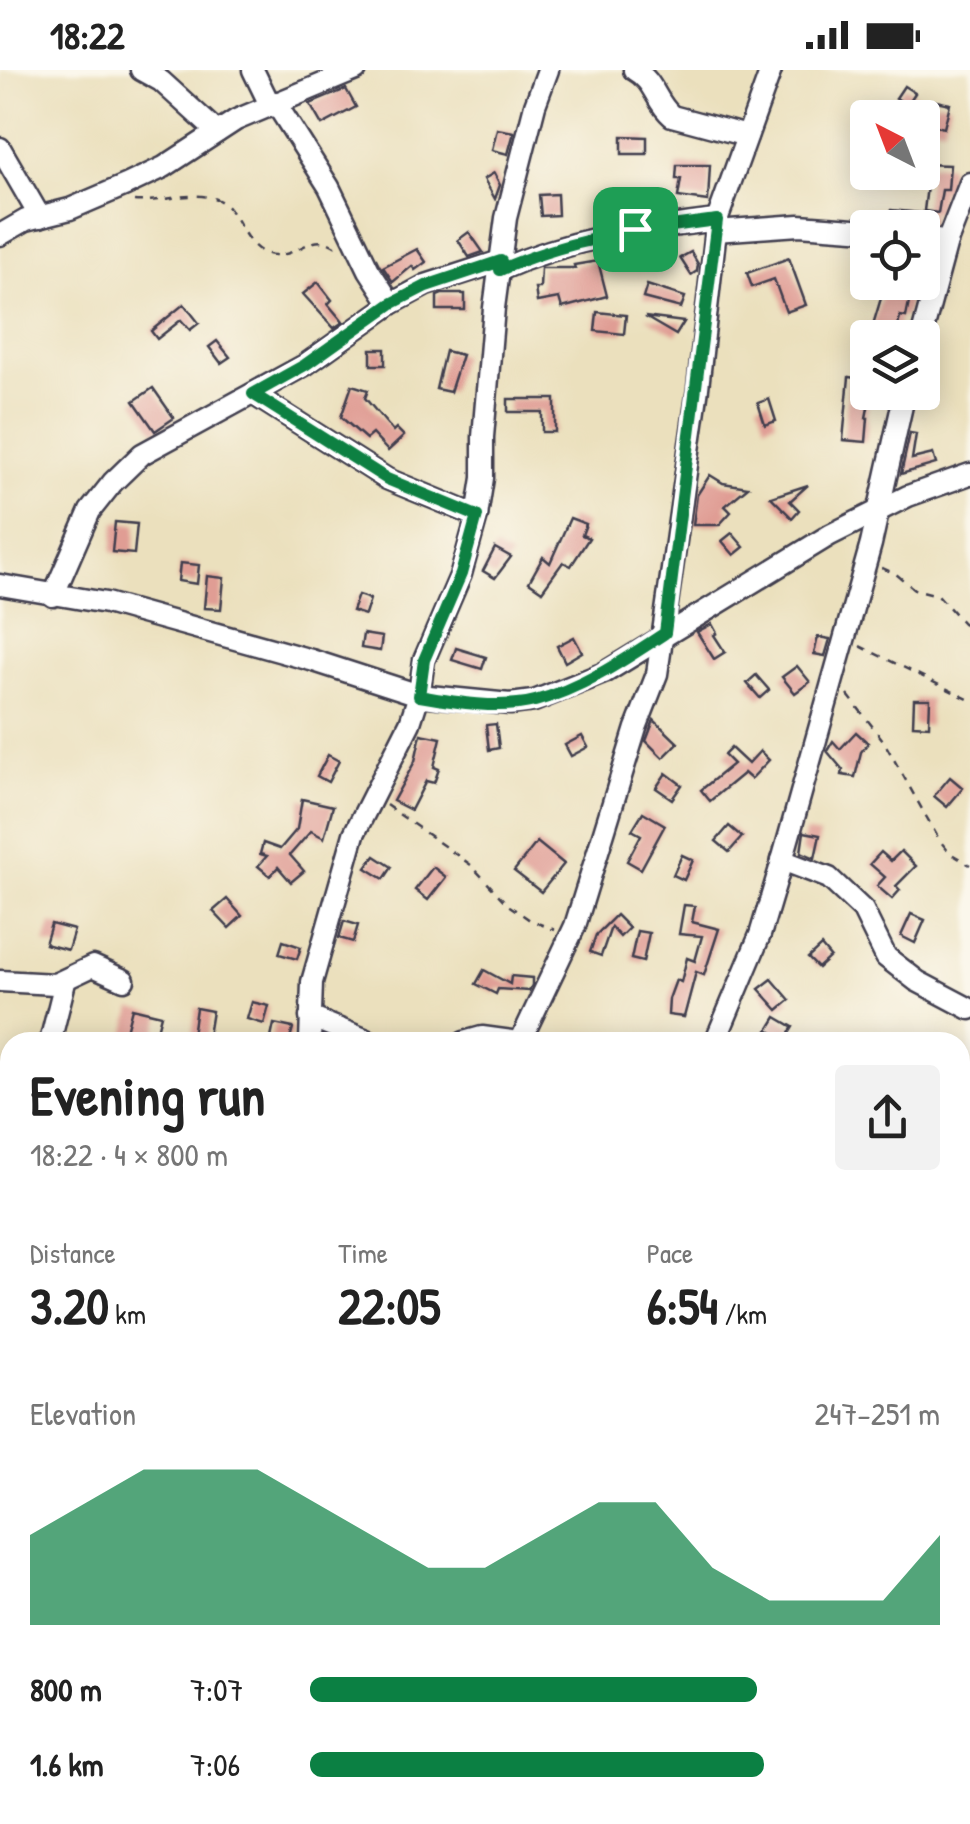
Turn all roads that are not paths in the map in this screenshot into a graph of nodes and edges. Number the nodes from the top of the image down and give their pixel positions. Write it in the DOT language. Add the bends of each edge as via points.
graph roads {
  1 [pos="142,70"];
  2 [pos="253,70"];
  3 [pos="356,70"];
  4 [pos="548,70"];
  5 [pos="634,70"];
  6 [pos="771,70"];
  7 [pos="272,104"];
  8 [pos="218,132"];
  9 [pos="746,136"];
  10 [pos="0,148"];
  11 [pos="970,183"];
  12 [pos="40,217"];
  13 [pos="716,226"];
  14 [pos="850,229"];
  15 [pos="0,235"];
  16 [pos="940,241"];
  17 [pos="947,242"];
  18 [pos="501,266"];
  19 [pos="391,304"];
  20 [pos="925,320"];
  21 [pos="253,394"];
  22 [pos="900,410"];
  23 [pos="970,474"];
  24 [pos="876,512"];
  25 [pos="477,516"];
  26 [pos="0,585"];
  27 [pos="53,596"];
  28 [pos="665,633"];
  29 [pos="419,696"];
  30 [pos="782,860"];
  31 [pos="124,980"];
  32 [pos="0,981"];
  33 [pos="66,982"];
  34 [pos="970,1009"];
  35 [pos="310,1017"];
  36 [pos="53,1032"];
  37 [pos="310,1032"];
  38 [pos="347,1032"];
  39 [pos="525,1032"];
  40 [pos="719,1032"];
  1 -- 8 [label="street"];
  2 -- 7 [label="street"];
  3 -- 7 [label="street"];
  4 -- 18 [label="street" via="517,169"];
  5 -- 9 [label="street" via="672,116"];
  6 -- 9 [label="street"];
  7 -- 8 [label="street"];
  7 -- 19 [label="street" via="329,186"];
  8 -- 12 [label="street" via="164,167"];
  9 -- 13 [label="street"];
  10 -- 12 [label="street"];
  11 -- 17 [label="street"];
  12 -- 15 [label="street"];
  13 -- 14 [label="street"];
  13 -- 18 [label="street" via="635,229"];
  13 -- 28 [label="street"];
  16 -- 17 [label="street"];
  17 -- 20 [label="street"];
  18 -- 19 [label="street" via="426,286"];
  18 -- 25 [label="street"];
  19 -- 21 [label="street"];
  21 -- 25 [label="street" via="387,479"];
  21 -- 27 [label="street" via="142,454 112,482 90,512"];
  22 -- 24 [label="street"];
  23 -- 24 [label="street"];
  24 -- 28 [label="street"];
  24 -- 30 [label="street"];
  25 -- 29 [label="street" via="461,574 424,660"];
  26 -- 27 [label="street"];
  27 -- 29 [label="street" via="106,603"];
  28 -- 29 [label="street" via="604,673 534,701"];
  28 -- 39 [label="street" via="570,937"];
  29 -- 35 [label="street" via="348,852 312,982"];
  30 -- 34 [label="street" via="828,878 863,910 886,957"];
  30 -- 40 [label="street" via="760,935"];
  31 -- 33 [label="street" via="92,966"];
  32 -- 33 [label="street"];
  33 -- 36 [label="street"];
  35 -- 37 [label="street"];
  35 -- 38 [label="street"];
}
